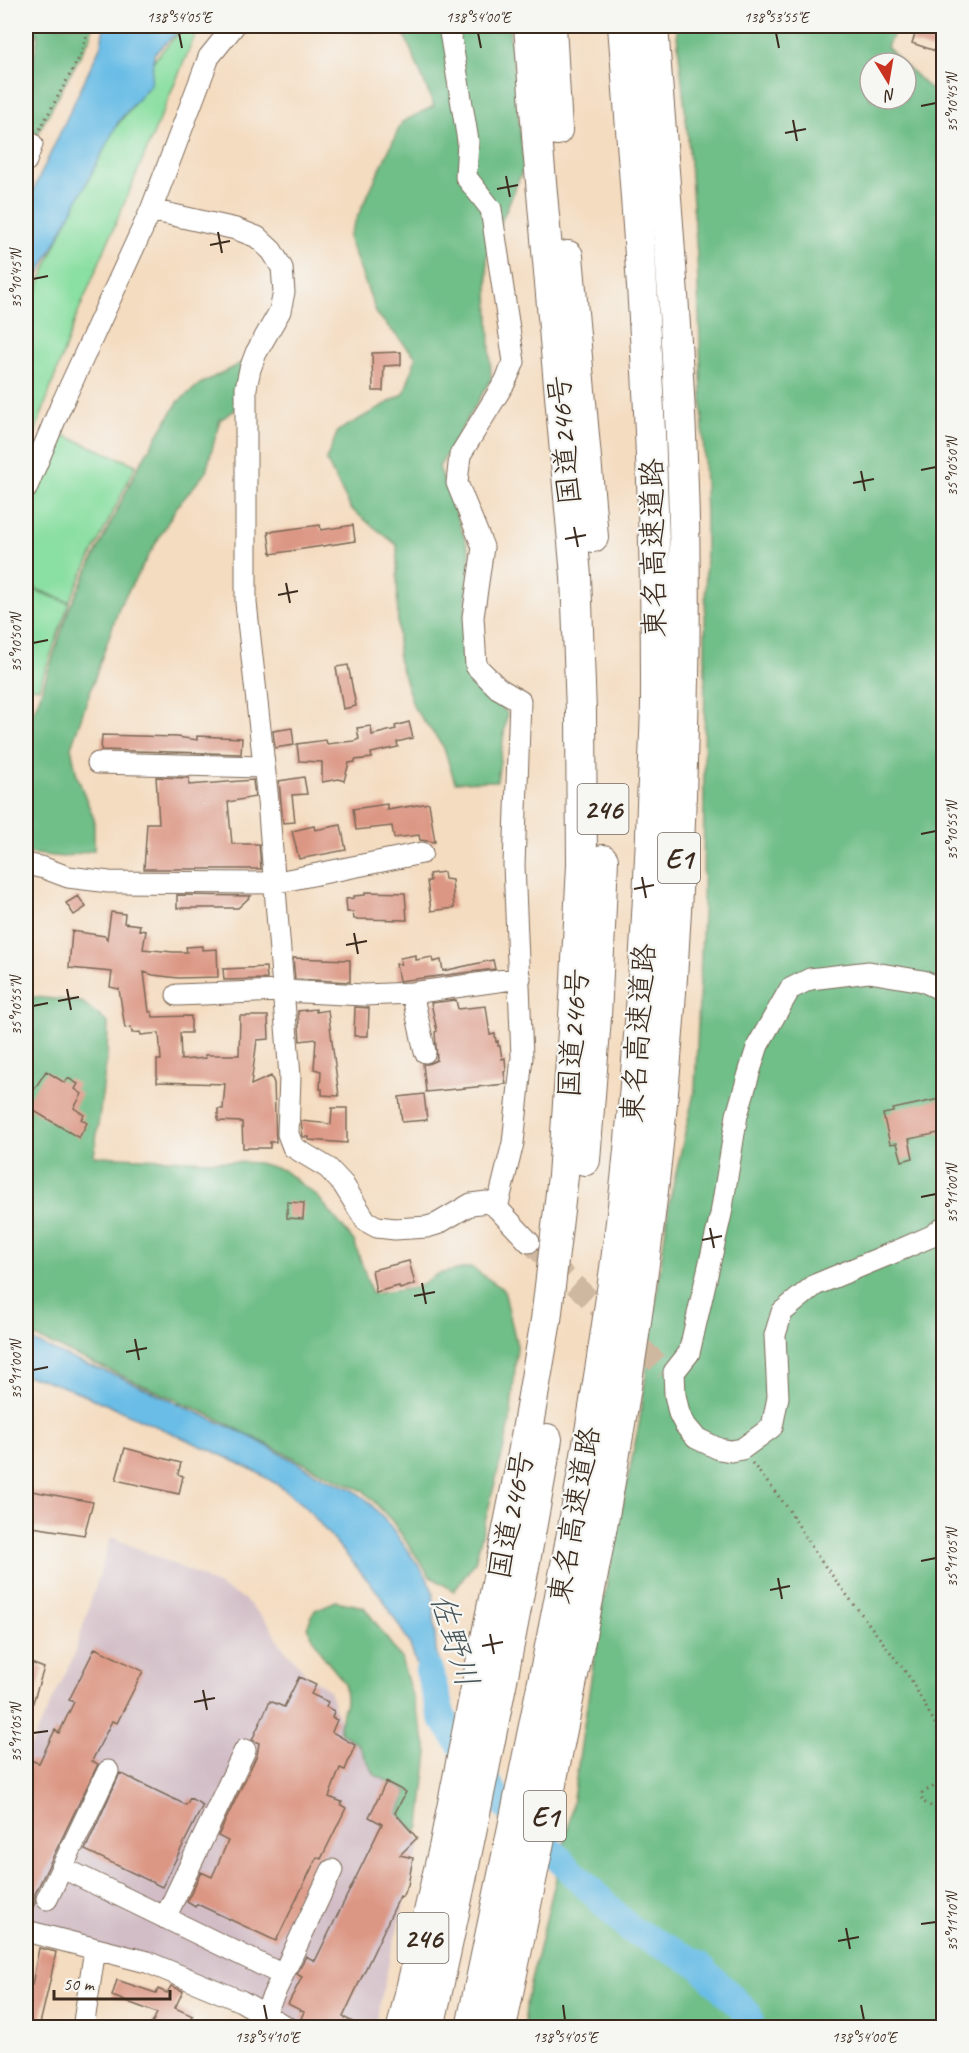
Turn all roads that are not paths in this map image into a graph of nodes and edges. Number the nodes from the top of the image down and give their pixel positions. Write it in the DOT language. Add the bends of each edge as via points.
graph roads {
  1 [pos="234,26"];
  2 [pos="449,26"];
  3 [pos="529,26"];
  4 [pos="551,26"];
  5 [pos="623,26"];
  6 [pos="653,26"];
  7 [pos="151,210"];
  8 [pos="26,489"];
  9 [pos="98,762"];
  10 [pos="264,767"];
  11 [pos="422,853"];
  12 [pos="26,864"];
  13 [pos="273,883"];
  14 [pos="520,978"];
  15 [pos="283,991"];
  16 [pos="944,992"];
  17 [pos="412,993"];
  18 [pos="177,994"];
  19 [pos="425,1052"];
  20 [pos="497,1208"];
  21 [pos="944,1227"];
  22 [pos="529,1242"];
  23 [pos="509,1584"];
  24 [pos="245,1750"];
  25 [pos="108,1772"];
  26 [pos="454,1857"];
  27 [pos="63,1868"];
  28 [pos="332,1870"];
  29 [pos="47,1899"];
  30 [pos="165,1918"];
  31 [pos="26,1932"];
  32 [pos="95,1948"];
  33 [pos="283,1975"];
  34 [pos="265,2013"];
  35 [pos="83,2028"];
  36 [pos="288,2028"];
  37 [pos="402,2028"];
  38 [pos="429,2028"];
  39 [pos="471,2028"];
  40 [pos="501,2028"];
  1 -- 7 [label="street" via="209,57"];
  2 -- 14 [label="street" via="468,141 466,177 491,208 514,362 506,382 460,456 457,483 483,548 473,617 476,666 498,688 520,701 514,865"];
  3 -- 23 [label="highway, 国道246号 / 246" via="576,576 582,865 563,1176 546,1320 523,1454"];
  4 -- 23 [label="highway, 国道246号 / 246" via="597,579 603,867 584,1178 565,1331"];
  5 -- 39 [label="highway, 東名高速道路 / E1" via="640,236 655,569 656,709 641,1021 624,1194 590,1432"];
  6 -- 40 [label="highway, 東名高速道路 / E1" via="684,521 683,724 669,1024 634,1338 606,1508"];
  7 -- 8 [label="street"];
  7 -- 10 [label="street" via="257,237 282,268 284,292 280,311 256,353 246,388 246,603"];
  9 -- 10 [label="street"];
  10 -- 13 [label="street"];
  11 -- 13 [label="street"];
  12 -- 13 [label="street" via="68,877 109,882"];
  13 -- 15 [label="street"];
  14 -- 17 [label="street"];
  14 -- 20 [label="street" via="522,1057 513,1143"];
  15 -- 17 [label="street"];
  15 -- 18 [label="street"];
  15 -- 20 [label="street" via="290,1076 288,1134 293,1147 328,1168 366,1221 377,1227 427,1227 478,1202"];
  16 -- 21 [label="street" via="923,981 869,972 810,979 790,989 758,1045 750,1070 737,1115 721,1214 690,1353 670,1371 685,1425 696,1438 731,1451 742,1449 772,1427 778,1397 775,1335 782,1312 814,1285 932,1236"];
  17 -- 19 [label="street"];
  20 -- 22 [label="street"];
  23 -- 26 [label="highway, 国道246号 / 246"];
  24 -- 30 [label="street"];
  25 -- 27 [label="street"];
  26 -- 37 [label="highway, 国道246号 / 246"];
  26 -- 38 [label="highway, 国道246号 / 246"];
  27 -- 29 [label="street"];
  27 -- 30 [label="street"];
  28 -- 33 [label="street"];
  30 -- 33 [label="street"];
  31 -- 32 [label="street"];
  32 -- 34 [label="street" via="147,1962"];
  32 -- 35 [label="street"];
  33 -- 34 [label="street"];
  34 -- 36 [label="street"];
}
